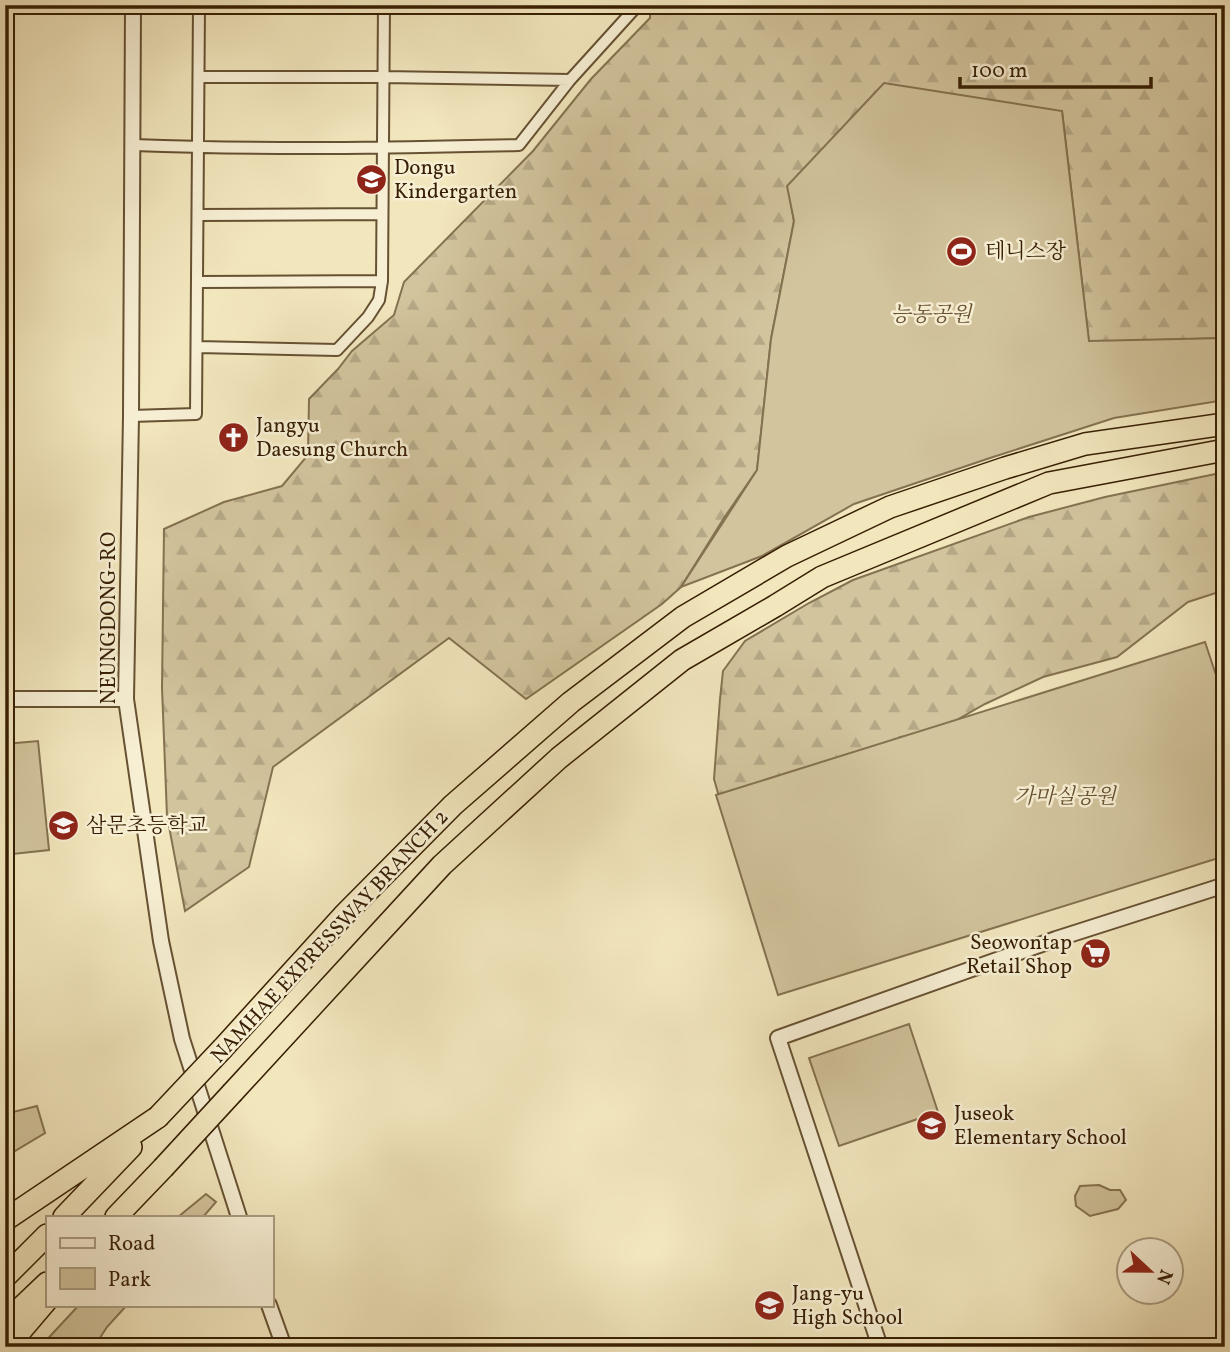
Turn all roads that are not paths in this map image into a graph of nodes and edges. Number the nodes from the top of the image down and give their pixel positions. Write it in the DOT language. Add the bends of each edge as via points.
graph roads {
  1 [pos="133,5"];
  2 [pos="199,5"];
  3 [pos="384,5"];
  4 [pos="638,5"];
  5 [pos="199,77"];
  6 [pos="383,77"];
  7 [pos="570,80"];
  8 [pos="134,145"];
  9 [pos="198,148"];
  10 [pos="383,148"];
  11 [pos="382,214"];
  12 [pos="198,215"];
  13 [pos="382,281"];
  14 [pos="197,282"];
  15 [pos="197,347"];
  16 [pos="131,416"];
  17 [pos="1225,424"];
  18 [pos="1225,450"];
  19 [pos="5,699"];
  20 [pos="126,699"];
  21 [pos="1225,885"];
  22 [pos="158,1117"];
  23 [pos="65,1216"];
  24 [pos="118,1216"];
  25 [pos="239,1216"];
  26 [pos="5,1220"];
  27 [pos="46,1236"];
  28 [pos="5,1277"];
  29 [pos="46,1284"];
  30 [pos="46,1301"];
  31 [pos="269,1306"];
  32 [pos="5,1323"];
  33 [pos="7,1347"];
  34 [pos="284,1347"];
  35 [pos="880,1347"];
  1 -- 8 [label="street, NEUNGDONG-RO"];
  2 -- 5 [label="street"];
  3 -- 6 [label="street"];
  4 -- 7 [label="street"];
  5 -- 6 [label="street"];
  5 -- 9 [label="street"];
  6 -- 7 [label="street"];
  6 -- 10 [label="street"];
  7 -- 10 [label="street" via="519,145"];
  8 -- 9 [label="street"];
  8 -- 16 [label="street, NEUNGDONG-RO"];
  9 -- 10 [label="street"];
  9 -- 12 [label="street"];
  10 -- 11 [label="street"];
  11 -- 12 [label="street"];
  11 -- 13 [label="street"];
  12 -- 14 [label="street"];
  13 -- 14 [label="street"];
  13 -- 15 [label="street" via="379,300 368,317 337,350"];
  14 -- 15 [label="street"];
  15 -- 16 [label="street" via="196,414"];
  16 -- 20 [label="street, NEUNGDONG-RO"];
  17 -- 22 [label="highway, NAMHAE EXPRESSWAY BRANCH 2, bridge" via="1085,444 890,508 787,556 683,617 571,702 453,805 343,916"];
  18 -- 24 [label="highway, NAMHAE EXPRESSWAY BRANCH 2, bridge" via="1049,483 822,576 682,660 559,758 442,865"];
  19 -- 20 [label="street"];
  20 -- 25 [label="street, NEUNGDONG-RO" via="161,941 183,1039"];
  21 -- 35 [label="street" via="1056,939 778,1038"];
  22 -- 23 [label="highway, NAMHAE EXPRESSWAY BRANCH 2"];
  22 -- 26 [label="highway"];
  27 -- 28 [label="highway"];
  29 -- 32 [label="highway"];
  30 -- 33 [label="highway"];
  31 -- 34 [label="street"];
}
